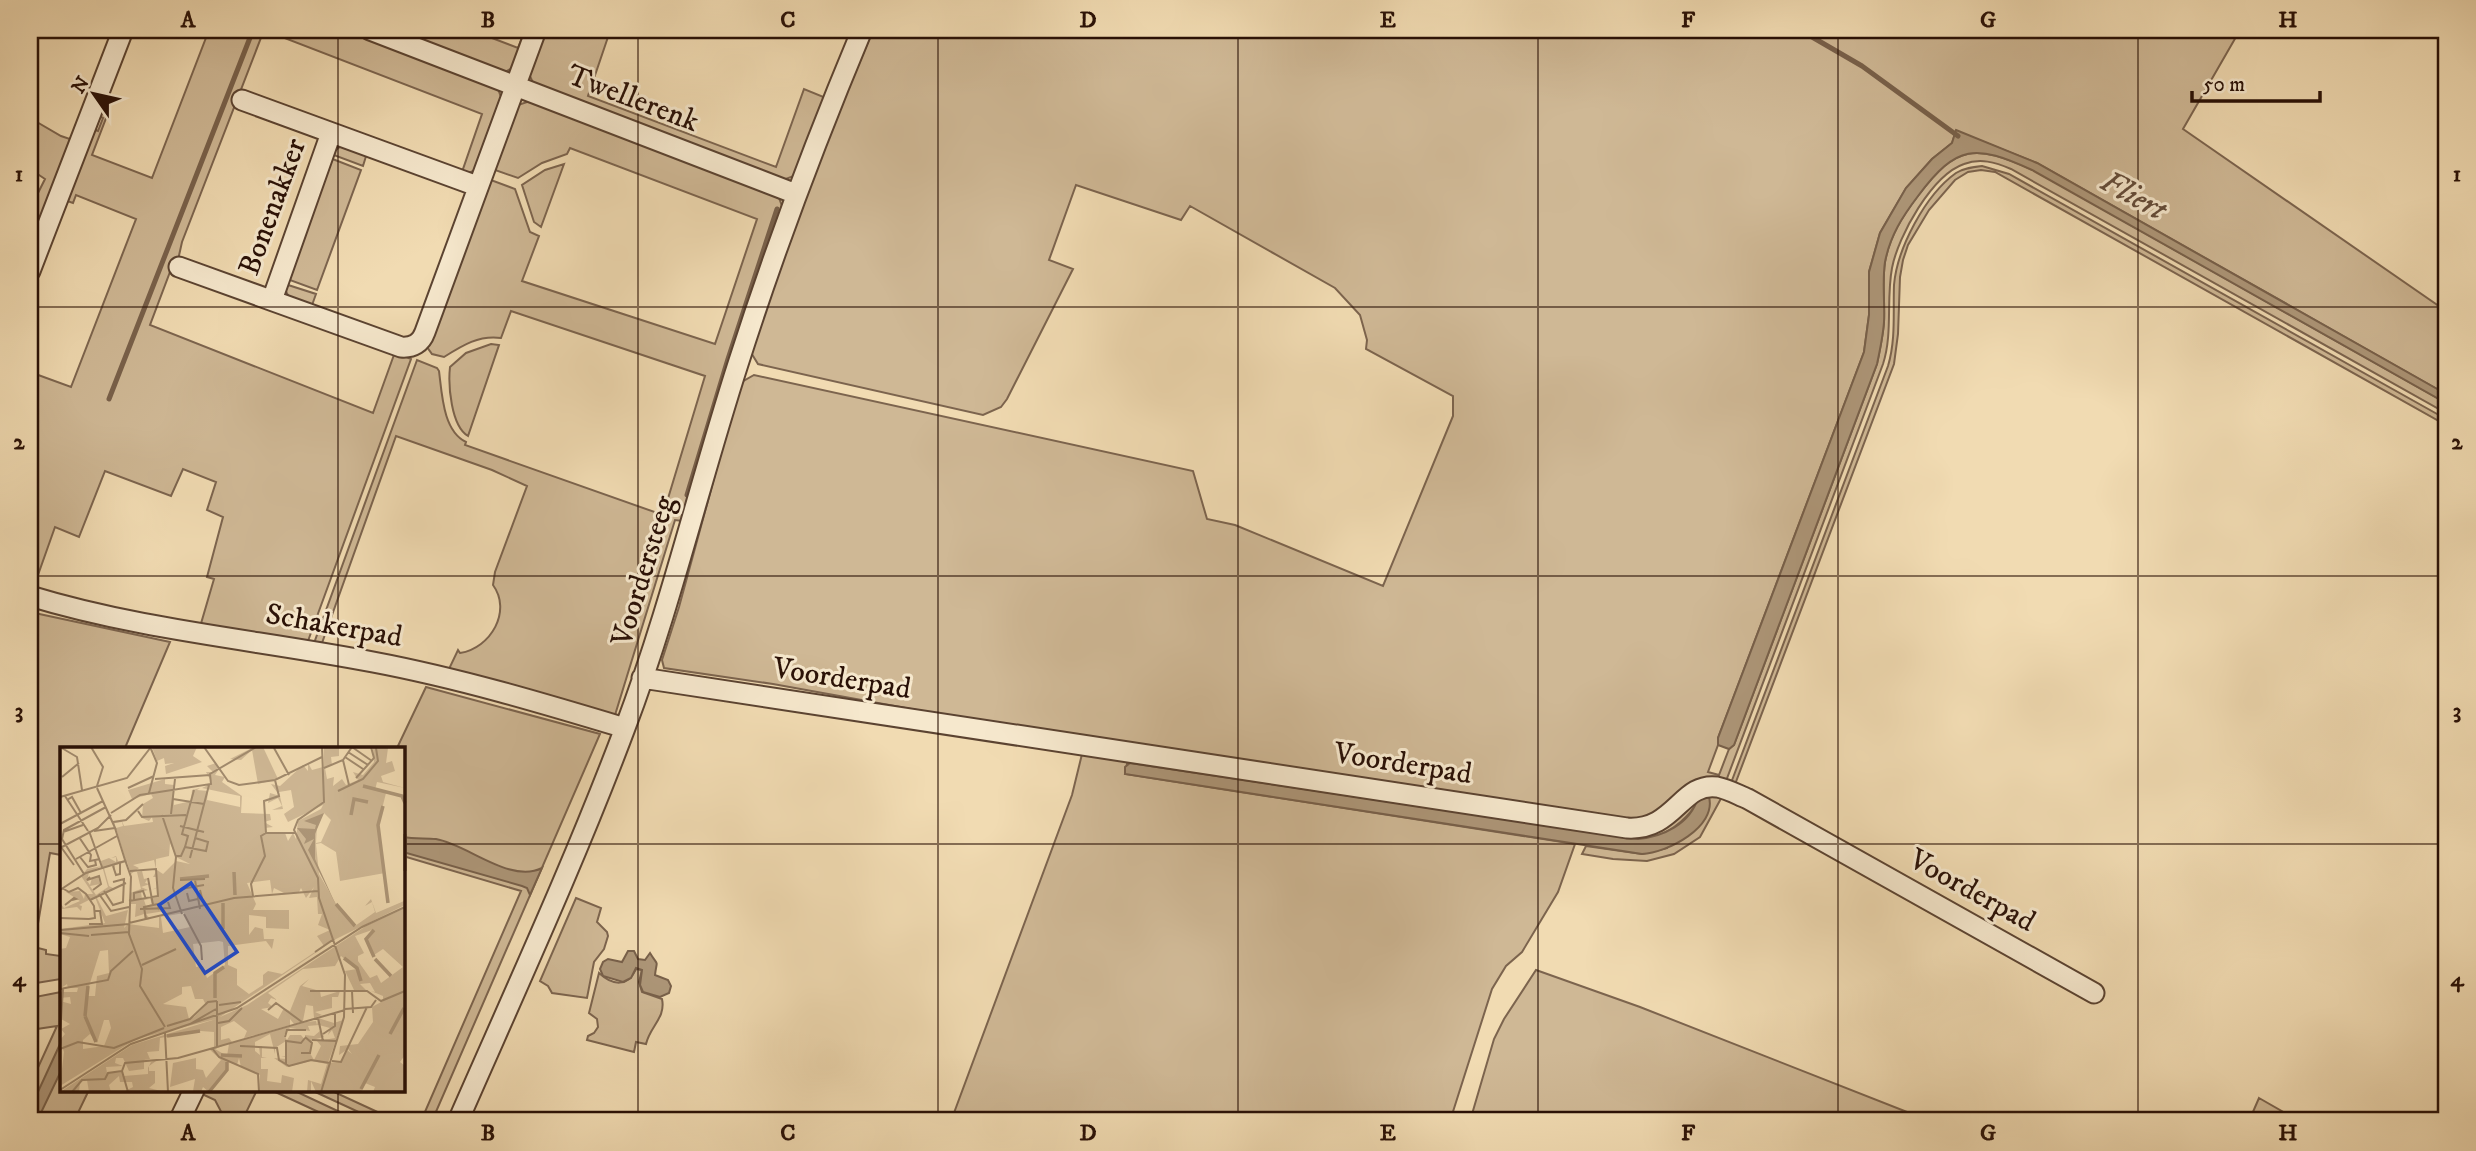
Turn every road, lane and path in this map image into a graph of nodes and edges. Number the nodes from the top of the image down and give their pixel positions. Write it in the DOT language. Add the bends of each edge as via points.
graph roads {
  1 [pos="123,30"];
  2 [pos="370,30"];
  3 [pos="536,30"];
  4 [pos="862,30"];
  5 [pos="515,85"];
  6 [pos="242,100"];
  7 [pos="331,133"];
  8 [pos="477,186"];
  9 [pos="796,194"];
  10 [pos="30,267"];
  11 [pos="179,267"];
  12 [pos="272,300"];
  13 [pos="30,596"];
  14 [pos="642,678"];
  15 [pos="625,727"];
  16 [pos="2094,993"];
  17 [pos="193,1092"];
  18 [pos="179,1121"];
  19 [pos="458,1121"];
  1 -- 10 [label="street"];
  2 -- 5 [label="street, Twellerenk"];
  3 -- 5 [label="street, Bonenakker"];
  4 -- 9 [label="street, Voordersteeg"];
  5 -- 8 [label="street, Bonenakker"];
  5 -- 9 [label="street, Twellerenk"];
  6 -- 7 [label="street, Bonenakker"];
  7 -- 8 [label="street, Bonenakker"];
  7 -- 12 [label="street, Bonenakker"];
  8 -- 12 [label="street, Bonenakker" via="425,332 414,345 401,347"];
  9 -- 14 [label="street, Voordersteeg" via="737,366"];
  11 -- 12 [label="street, Bonenakker"];
  13 -- 15 [label="street, Schakerpad" via="94,614 374,662"];
  14 -- 15 [label="street, Voordersteeg"];
  14 -- 16 [label="street, Voorderpad" via="1627,828 1659,822 1694,791 1719,787"];
  15 -- 19 [label="street, Voordersteeg"];
  17 -- 18 [label="street"];
}
